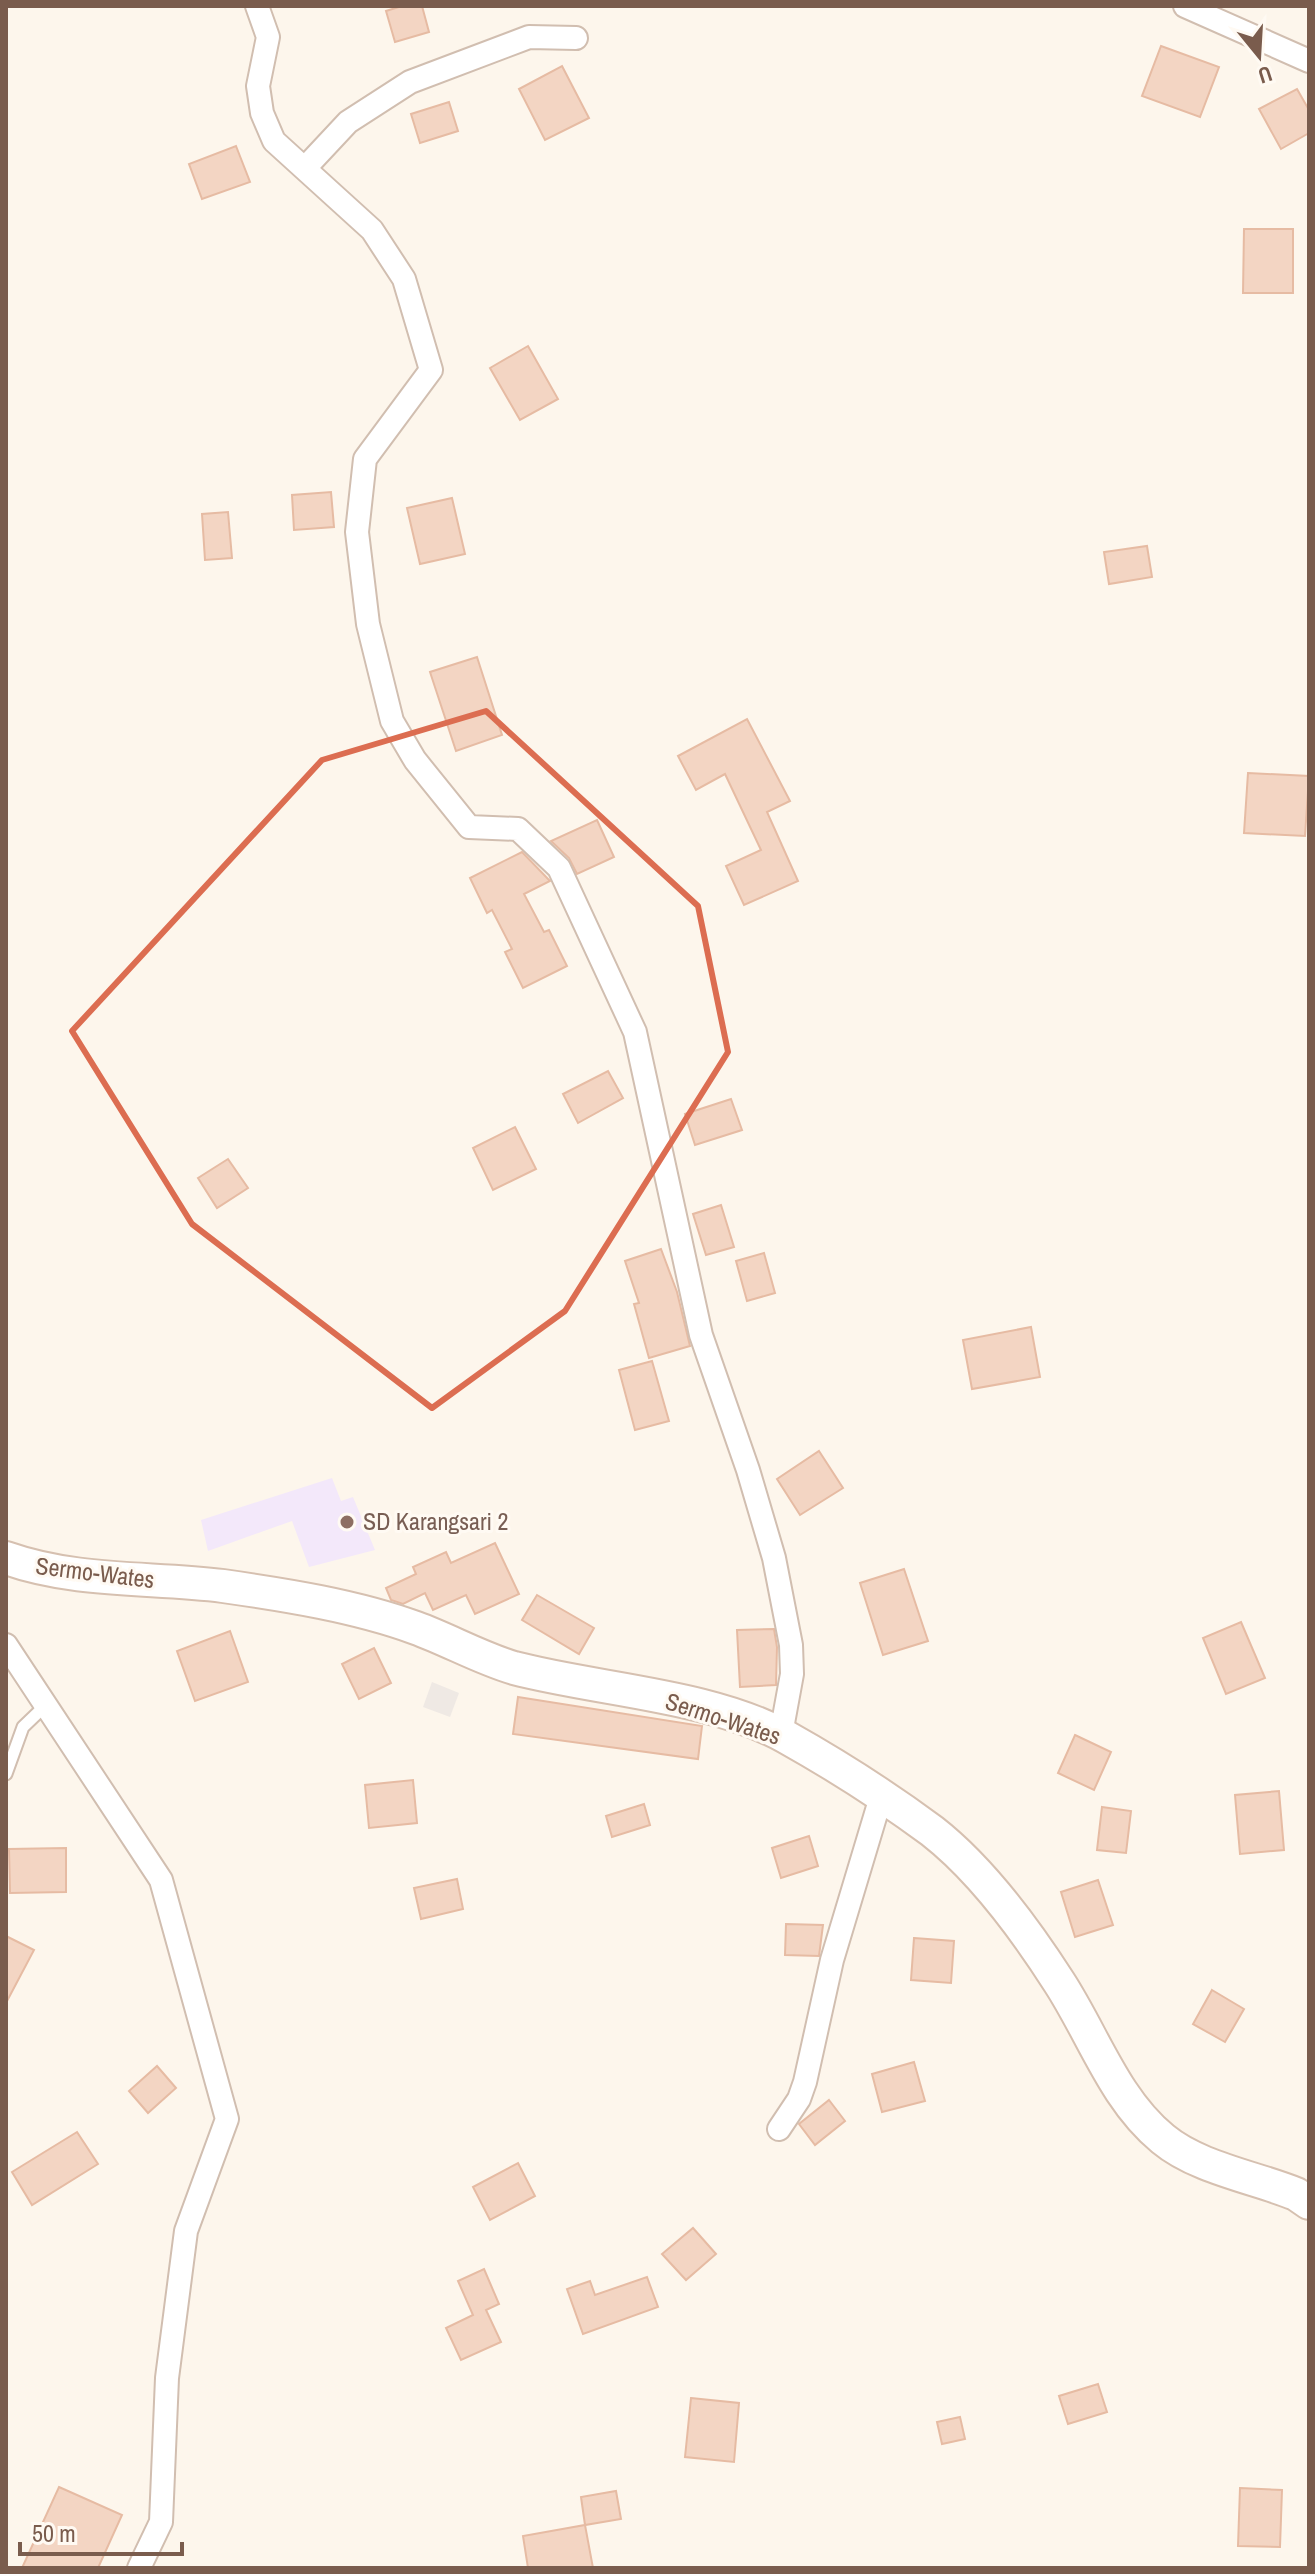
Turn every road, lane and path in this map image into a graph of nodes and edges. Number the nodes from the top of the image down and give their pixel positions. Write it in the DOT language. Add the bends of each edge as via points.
graph roads {
  1 [pos="257,6"];
  2 [pos="1185,6"];
  3 [pos="576,38"];
  4 [pos="1309,61"];
  5 [pos="305,168"];
  6 [pos="6,1558"];
  7 [pos="6,1645"];
  8 [pos="47,1704"];
  9 [pos="781,1734"];
  10 [pos="6,1774"];
  11 [pos="881,1797"];
  12 [pos="779,2129"];
  13 [pos="1309,2203"];
  14 [pos="139,2568"];
  1 -- 5 [label="street" via="268,37 258,86 262,113 274,141"];
  2 -- 4 [label="street"];
  3 -- 5 [label="street" via="529,37 410,82 348,122"];
  5 -- 9 [label="street" via="372,230 404,279 431,370 365,459 357,532 368,624 392,721 415,760 469,827 518,829 559,868 635,1032 701,1335 774,1558 791,1659"];
  6 -- 9 [label="main road, Sermo-Wates" via="62,1573 226,1587 339,1607 415,1628 511,1667 690,1704"];
  7 -- 8 [label="street"];
  8 -- 10 [label="lane" via="23,1727"];
  8 -- 14 [label="street" via="161,1880 227,2119 186,2231 167,2378 161,2522"];
  9 -- 11 [label="main road, Sermo-Wates"];
  11 -- 12 [label="street" via="832,1960 805,2082"];
  11 -- 13 [label="main road, Sermo-Wates" via="955,1852 1030,1939 1148,2127 1197,2158"];
}
